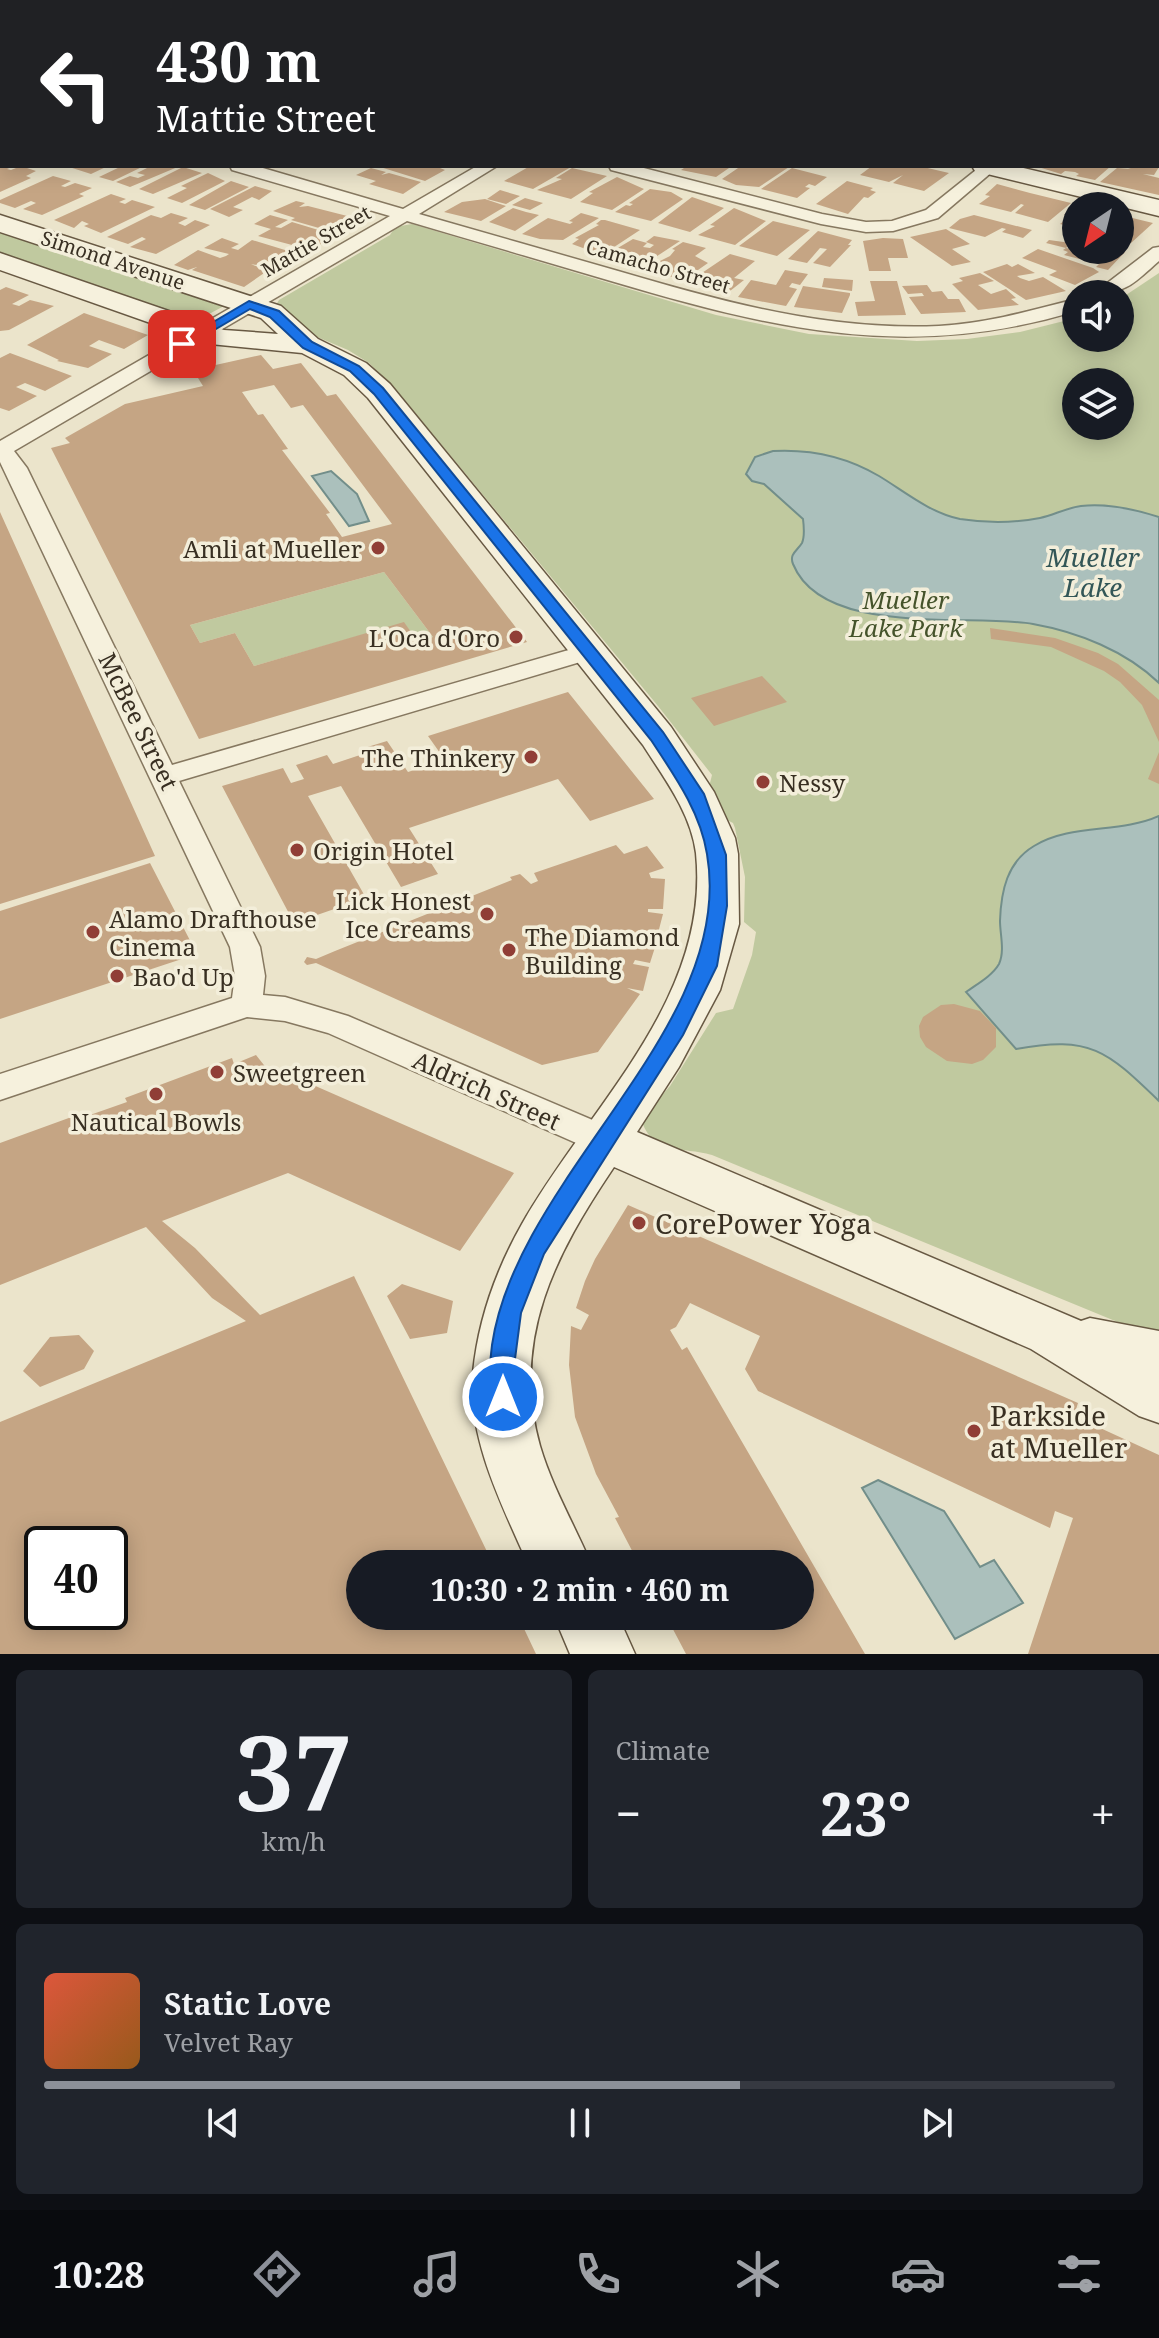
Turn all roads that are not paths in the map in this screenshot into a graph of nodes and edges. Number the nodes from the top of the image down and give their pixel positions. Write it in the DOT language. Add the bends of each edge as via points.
graph roads {
  1 [pos="245,168"];
  2 [pos="486,168"];
  3 [pos="625,168"];
  4 [pos="986,168"];
  5 [pos="996,168"];
  6 [pos="1159,208"];
  7 [pos="405,215"];
  8 [pos="0,223"];
  9 [pos="1159,252"];
  10 [pos="0,261"];
  11 [pos="1126,280"];
  12 [pos="249,305"];
  13 [pos="1062,309"];
  14 [pos="202,332"];
  15 [pos="308,345"];
  16 [pos="0,449"];
  17 [pos="588,652"];
  18 [pos="166,776"];
  19 [pos="246,1005"];
  20 [pos="0,1087"];
  21 [pos="604,1140"];
  22 [pos="1050,1332"];
  23 [pos="1159,1356"];
  24 [pos="1159,1397"];
  25 [pos="553,1550"];
  26 [pos="592,1630"];
  27 [pos="603,1654"];
  1 -- 7 [label="street, Camacho Street"];
  2 -- 7 [label="street, Mattie Street"];
  3 -- 4 [label="street" via="866,227 893,226 932,214"];
  5 -- 6 [label="street"];
  7 -- 12 [label="street, Mattie Street"];
  7 -- 13 [label="street, Camacho Street" via="712,305 792,323 893,332 950,330 1015,322"];
  8 -- 12 [label="street, Simond Avenue"];
  9 -- 11 [label="street"];
  10 -- 14 [label="street, Simond Avenue"];
  12 -- 14 [label="street, Mattie Street"];
  12 -- 15 [label="street, Simond Avenue" via="275,314"];
  14 -- 15 [label="street, Simond Avenue" via="230,340"];
  14 -- 16 [label="street, Mattie Street"];
  15 -- 17 [label="street, Simond Avenue" via="355,369 379,391"];
  16 -- 18 [label="street, McBee Street" via="16,468"];
  17 -- 18 [label="street"];
  17 -- 21 [label="street, Simond Avenue" via="657,736 695,794 717,855 717,906 707,966 676,1029"];
  18 -- 19 [label="street, McBee Street" via="245,947 250,976"];
  19 -- 20 [label="street, Aldrich Street"];
  19 -- 21 [label="street, Aldrich Street" via="285,1009 337,1024"];
  21 -- 22 [label="street, Aldrich Street"];
  21 -- 25 [label="street, Simond Avenue" via="535,1249 509,1313 501,1374 506,1428"];
  22 -- 23 [label="street, Aldrich Street"];
  22 -- 24 [label="street, Aldrich Street"];
  26 -- 27 [label="street"];
}
